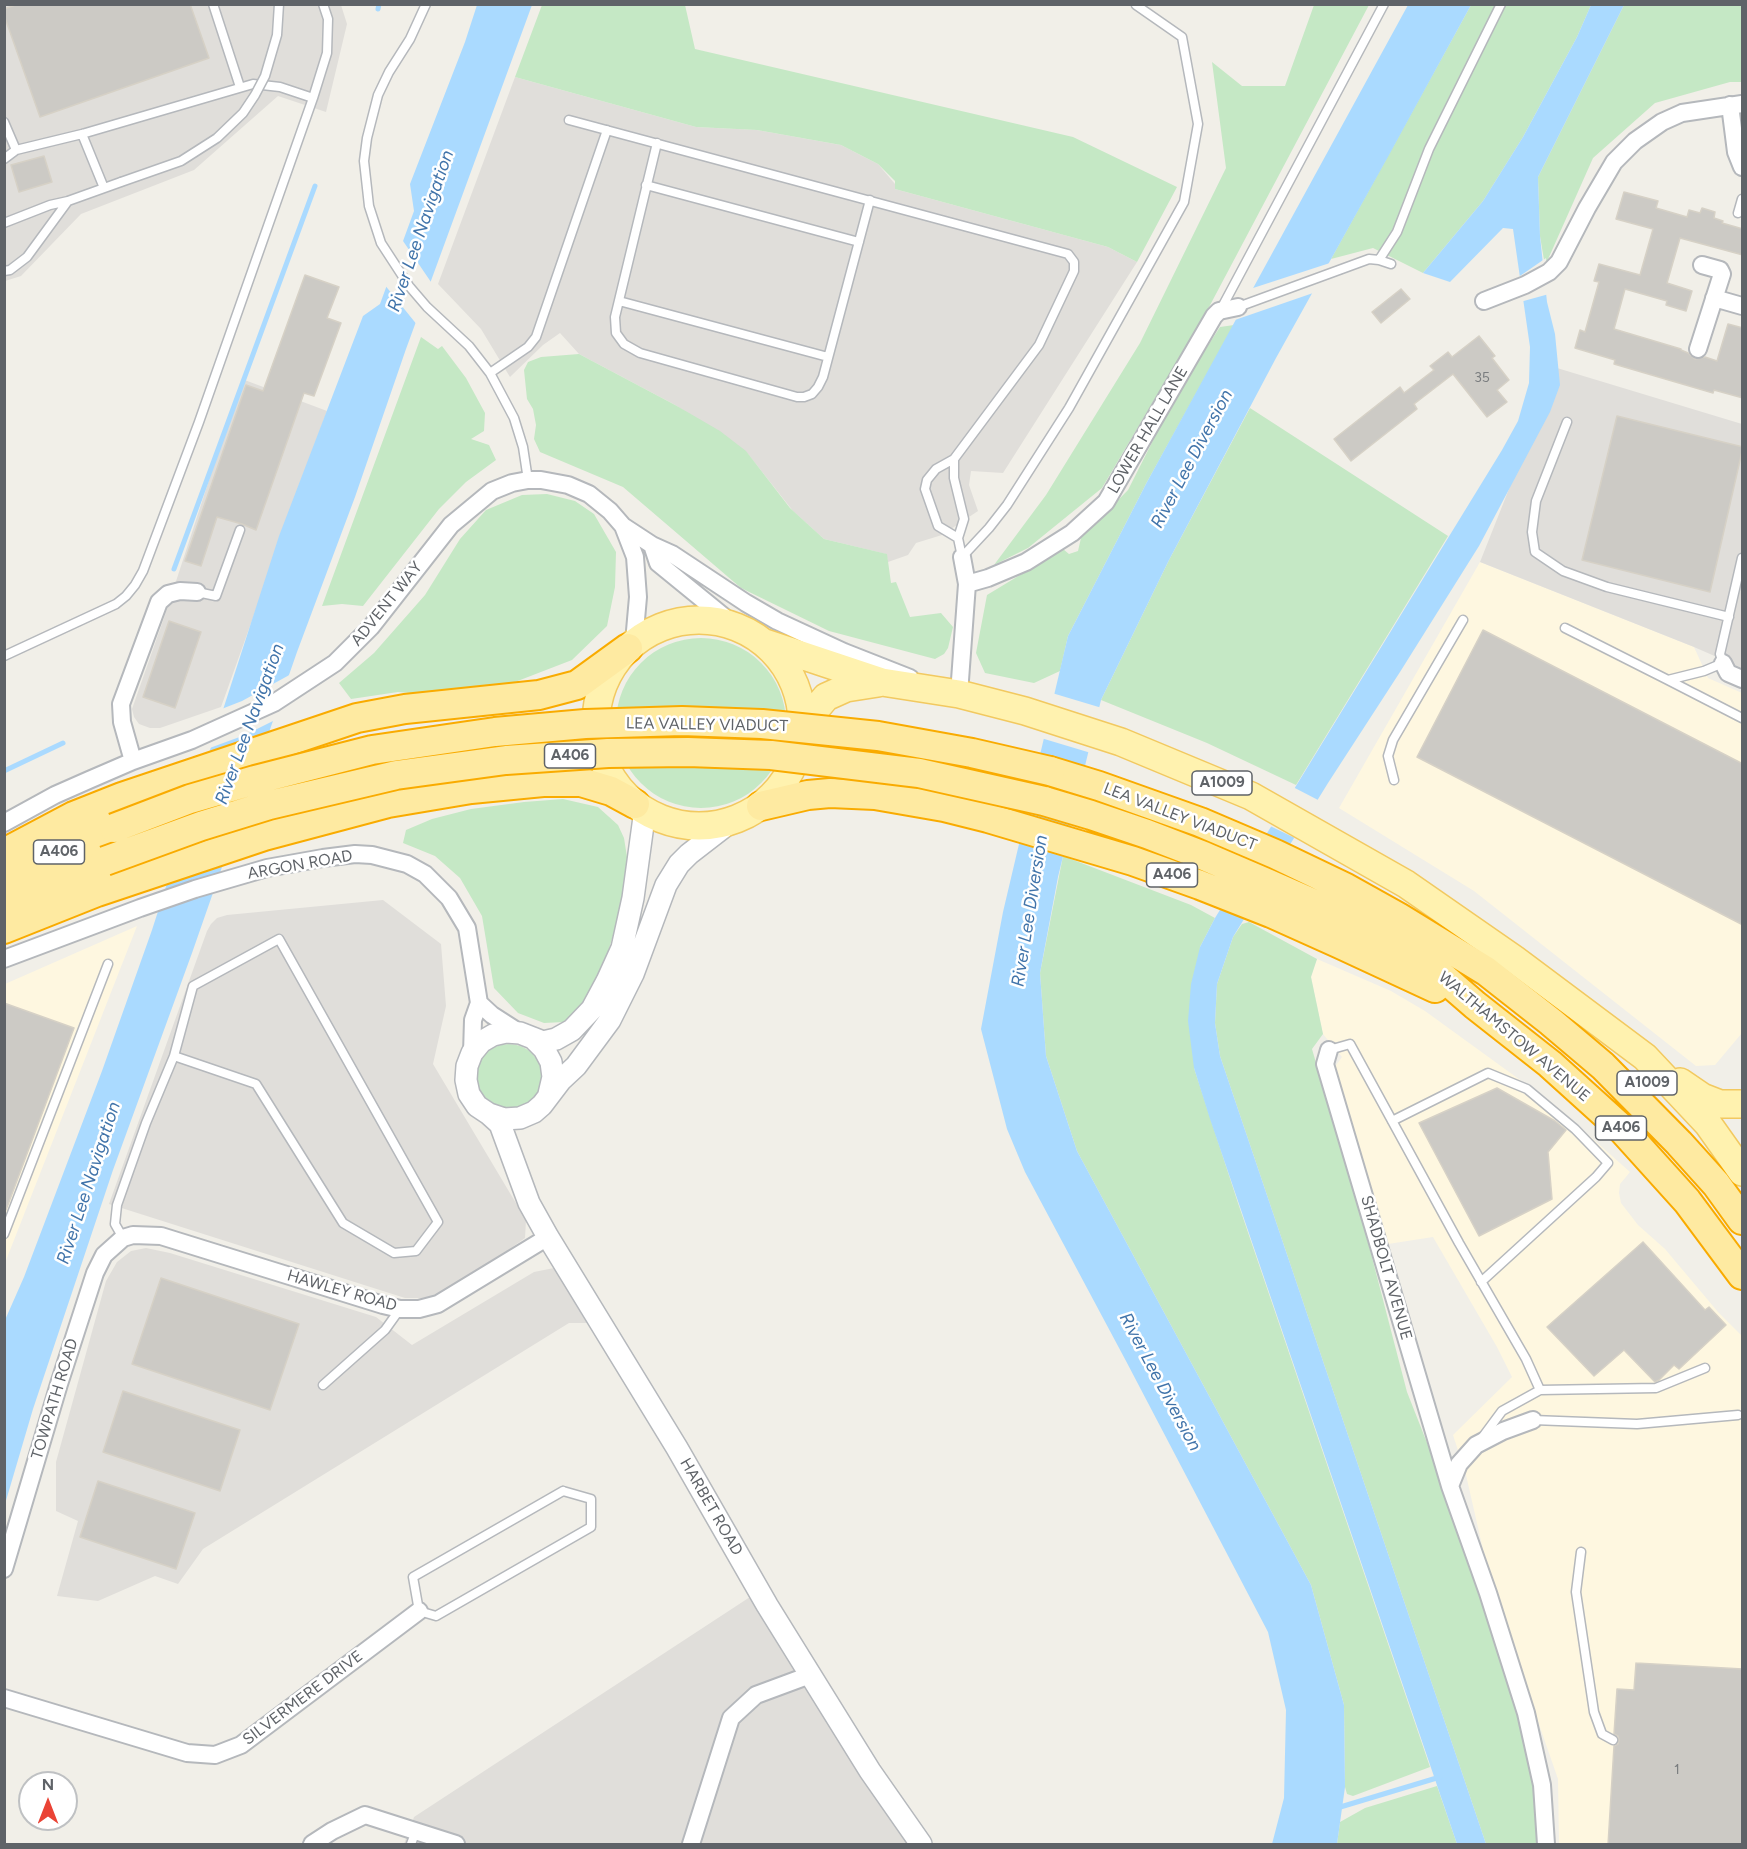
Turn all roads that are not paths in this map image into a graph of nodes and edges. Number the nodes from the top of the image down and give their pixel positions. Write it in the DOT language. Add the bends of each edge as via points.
graph roads {
  1 [pos="213,4"];
  2 [pos="279,4"];
  3 [pos="323,4"];
  4 [pos="426,4"];
  5 [pos="1384,4"];
  6 [pos="1501,4"];
  7 [pos="1136,5"];
  8 [pos="240,87"];
  9 [pos="313,98"];
  10 [pos="1736,104"];
  11 [pos="569,120"];
  12 [pos="4,122"];
  13 [pos="607,130"];
  14 [pos="82,134"];
  15 [pos="657,143"];
  16 [pos="16,150"];
  17 [pos="4,159"];
  18 [pos="1743,167"];
  19 [pos="646,185"];
  20 [pos="104,188"];
  21 [pos="1743,199"];
  22 [pos="870,200"];
  23 [pos="68,201"];
  24 [pos="1738,213"];
  25 [pos="4,223"];
  26 [pos="859,242"];
  27 [pos="1379,260"];
  28 [pos="1391,264"];
  29 [pos="1702,265"];
  30 [pos="4,271"];
  31 [pos="1714,298"];
  32 [pos="619,301"];
  33 [pos="1484,301"];
  34 [pos="1743,306"];
  35 [pos="1238,307"];
  36 [pos="1219,311"];
  37 [pos="1698,349"];
  38 [pos="828,357"];
  39 [pos="490,373"];
  40 [pos="1566,422"];
  41 [pos="954,459"];
  42 [pos="528,480"];
  43 [pos="623,526"];
  44 [pos="240,530"];
  45 [pos="958,538"];
  46 [pos="652,545"];
  47 [pos="962,557"];
  48 [pos="1743,558"];
  49 [pos="967,584"];
  50 [pos="197,592"];
  51 [pos="1729,617"];
  52 [pos="1463,620"];
  53 [pos="734,625"];
  54 [pos="1565,628"];
  55 [pos="765,643"];
  56 [pos="631,645"];
  57 [pos="4,656"];
  58 [pos="1723,663"];
  59 [pos="1743,679"];
  60 [pos="1668,680"];
  61 [pos="882,682"];
  62 [pos="952,693"];
  63 [pos="1743,718"];
  64 [pos="802,738"];
  65 [pos="133,761"];
  66 [pos="1394,780"];
  67 [pos="761,806"];
  68 [pos="640,807"];
  69 [pos="733,820"];
  70 [pos="4,823"];
  71 [pos="4,853"];
  72 [pos="4,876"];
  73 [pos="4,906"];
  74 [pos="1398,917"];
  75 [pos="4,929"];
  76 [pos="1393,956"];
  77 [pos="4,959"];
  78 [pos="108,964"];
  79 [pos="1570,1000"];
  80 [pos="479,1003"];
  81 [pos="526,1036"];
  82 [pos="1329,1050"];
  83 [pos="472,1053"];
  84 [pos="174,1056"];
  85 [pos="1645,1057"];
  86 [pos="1743,1104"];
  87 [pos="538,1108"];
  88 [pos="489,1114"];
  89 [pos="1392,1121"];
  90 [pos="1737,1158"];
  91 [pos="514,1163"];
  92 [pos="1743,1192"];
  93 [pos="1743,1220"];
  94 [pos="4,1234"];
  95 [pos="548,1237"];
  96 [pos="123,1238"];
  97 [pos="1743,1275"];
  98 [pos="1481,1282"];
  99 [pos="400,1309"];
  100 [pos="1705,1368"];
  101 [pos="323,1385"];
  102 [pos="1540,1390"];
  103 [pos="1738,1415"];
  104 [pos="1533,1420"];
  105 [pos="1476,1445"];
  106 [pos="1450,1486"];
  107 [pos="1581,1552"];
  108 [pos="4,1569"];
  109 [pos="418,1611"];
  110 [pos="810,1675"];
  111 [pos="4,1698"];
  112 [pos="1613,1740"];
  113 [pos="413,1838"];
  114 [pos="312,1845"];
  115 [pos="456,1845"];
  116 [pos="691,1845"];
  117 [pos="921,1845"];
  118 [pos="1546,1845"];
  1 -- 8 [label="lane"];
  2 -- 20 [label="lane, bridge" via="277,35 265,76 243,113 217,138 181,161"];
  3 -- 9 [label="lane" via="328,19 327,53"];
  4 -- 39 [label="lane" via="378,95 367,138 366,186 381,243 427,307 481,358"];
  5 -- 36 [label="lane"];
  6 -- 27 [label="lane" via="1429,149 1397,232"];
  7 -- 47 [label="lane" via="1182,37 1198,124 1184,202 1070,408 1007,505"];
  8 -- 9 [label="lane" via="265,84"];
  8 -- 14 [label="lane"];
  9 -- 57 [label="lane" via="143,571 116,604"];
  10 -- 18 [label="street" via="1736,152"];
  10 -- 33 [label="street" via="1682,113 1635,141 1614,162 1559,262 1549,272"];
  11 -- 13 [label="lane"];
  12 -- 16 [label="lane"];
  13 -- 15 [label="lane"];
  13 -- 39 [label="lane" via="536,337"];
  14 -- 16 [label="lane"];
  14 -- 20 [label="lane"];
  15 -- 19 [label="lane"];
  15 -- 22 [label="lane"];
  16 -- 17 [label="lane"];
  19 -- 26 [label="lane"];
  19 -- 32 [label="lane"];
  20 -- 23 [label="lane"];
  21 -- 24 [label="lane"];
  22 -- 26 [label="lane"];
  22 -- 41 [label="lane" via="1055,250 1068,254 1074,262 1074,271 1039,345"];
  23 -- 25 [label="lane"];
  23 -- 30 [label="lane" via="27,257"];
  26 -- 38 [label="lane"];
  27 -- 28 [label="lane"];
  27 -- 35 [label="lane" via="1369,259"];
  29 -- 31 [label="street" via="1722,274"];
  31 -- 34 [label="street"];
  31 -- 37 [label="street"];
  32 -- 38 [label="lane"];
  32 -- 38 [label="lane" via="616,333 624,344 640,353 797,397 812,394 818,387"];
  35 -- 36 [label="street"];
  36 -- 49 [label="street, LOWER HALL LANE" via="1106,502 1072,533 1026,562"];
  39 -- 42 [label="lane" via="517,427"];
  40 -- 51 [label="lane" via="1536,501 1532,532 1536,552 1563,571 1607,587"];
  41 -- 45 [label="lane" via="954,478 964,519"];
  41 -- 45 [label="lane" via="930,474 925,489 938,526"];
  42 -- 43 [label="street, ADVENT WAY" via="568,485 589,494"];
  42 -- 65 [label="street, ADVENT WAY" via="492,491 451,525 371,627 335,663 274,703 192,740"];
  43 -- 46 [label="street"];
  43 -- 56 [label="street" via="635,557 638,597"];
  44 -- 50 [label="lane" via="216,596"];
  45 -- 47 [label="lane"];
  46 -- 53 [label="street" via="658,563"];
  46 -- 62 [label="street" via="777,621 844,652"];
  47 -- 49 [label="street"];
  48 -- 51 [label="lane"];
  49 -- 62 [label="street"];
  50 -- 65 [label="street" via="168,594 159,602 121,704"];
  51 -- 58 [label="lane" via="1720,654"];
  52 -- 66 [label="lane" via="1393,740 1388,756"];
  53 -- 55 [label="main road"];
  53 -- 56 [label="main road" via="710,620 674,622"];
  54 -- 60 [label="lane"];
  55 -- 61 [label="main road, A1009"];
  55 -- 64 [label="main road" via="785,664 795,682 800,697"];
  56 -- 68 [label="main road" via="611,669 602,688 597,713 598,741 608,771"];
  56 -- 71 [label="highway" via="577,685 538,695 357,718 122,797 74,816"];
  58 -- 59 [label="street" via="1728,673"];
  58 -- 60 [label="lane"];
  60 -- 63 [label="lane"];
  61 -- 62 [label="main road, A1009"];
  61 -- 64 [label="main road, A1009" via="846,688 826,697"];
  62 -- 79 [label="main road, A1009" via="1025,711 1121,742 1251,796 1406,884"];
  64 -- 67 [label="main road" via="790,772"];
  65 -- 70 [label="street, ADVENT WAY" via="55,795"];
  67 -- 69 [label="main road"];
  67 -- 76 [label="highway, A406" via="830,793 875,795 944,807 1133,861"];
  68 -- 69 [label="main road" via="672,822 704,826"];
  68 -- 75 [label="highway" via="611,791 581,782 471,789 388,803 264,836 97,892"];
  68 -- 81 [label="street" via="633,898 622,948 607,981 591,1009 572,1030 543,1042"];
  69 -- 87 [label="street" via="679,864 666,885 633,974 610,1020"];
  72 -- 74 [label="highway, LEA VALLEY VIADUCT / A406, bridge" via="190,800 325,761 383,748 495,732 682,721 762,724 878,736 972,753 1089,783 1264,849"];
  73 -- 76 [label="highway, LEA VALLEY VIADUCT / A406, bridge" via="105,861 201,826 324,791 396,775 506,760 688,752 771,755 919,773 1023,795 1204,856 1342,916"];
  74 -- 93 [label="highway, WALTHAMSTOW AVENUE / A406" via="1486,971 1603,1066 1679,1143"];
  76 -- 97 [label="highway, WALTHAMSTOW AVENUE / A406" via="1445,979 1550,1064 1622,1129 1686,1201"];
  77 -- 80 [label="street, ARGON ROAD" via="140,908 267,868 322,858 372,855 407,864 425,874 449,898 467,928"];
  78 -- 94 [label="lane"];
  79 -- 85 [label="main road, A1009"];
  79 -- 90 [label="main road, A1009" via="1702,1138"];
  80 -- 81 [label="street"];
  80 -- 83 [label="street, ARGON ROAD" via="473,1020"];
  81 -- 83 [label="street" via="506,1032 493,1035"];
  81 -- 87 [label="street" via="544,1048 551,1062 550,1092"];
  82 -- 89 [label="lane" via="1350,1044"];
  82 -- 106 [label="street, SHADBOLT AVENUE" via="1325,1064"];
  83 -- 88 [label="street" via="466,1066 467,1087 477,1106"];
  84 -- 84 [label="lane" via="193,986 279,939 438,1222 416,1251 394,1253 343,1223 256,1084"];
  84 -- 96 [label="lane" via="117,1205 115,1224"];
  85 -- 86 [label="main road, A1009" via="1702,1097 1720,1104"];
  85 -- 90 [label="main road"];
  87 -- 88 [label="street" via="519,1118"];
  87 -- 91 [label="street" via="524,1121"];
  88 -- 91 [label="street, HARBET ROAD" via="500,1124"];
  89 -- 98 [label="lane"];
  89 -- 98 [label="lane" via="1488,1073 1527,1089 1608,1163"];
  90 -- 92 [label="main road"];
  91 -- 95 [label="street, HARBET ROAD" via="529,1203"];
  95 -- 99 [label="street, HAWLEY ROAD" via="438,1304"];
  95 -- 110 [label="street, HARBET ROAD"];
  96 -- 99 [label="street, HAWLEY ROAD" via="161,1236"];
  96 -- 108 [label="street, TOWPATH ROAD" via="104,1255 95,1273"];
  98 -- 102 [label="lane"];
  99 -- 101 [label="lane" via="385,1330"];
  100 -- 102 [label="lane" via="1656,1388"];
  102 -- 105 [label="lane" via="1502,1411"];
  103 -- 104 [label="lane" via="1637,1424"];
  104 -- 105 [label="street"];
  105 -- 106 [label="street" via="1459,1464"];
  106 -- 118 [label="street, SHADBOLT AVENUE" via="1526,1713 1542,1785"];
  107 -- 112 [label="lane" via="1576,1592 1594,1712 1602,1734"];
  109 -- 109 [label="lane" via="413,1577 563,1491 591,1499 591,1527 436,1616"];
  109 -- 111 [label="street, SILVERMERE DRIVE" via="241,1744 214,1755 187,1753"];
  110 -- 116 [label="street" via="756,1695 730,1718"];
  110 -- 117 [label="street, HARBET ROAD"];
  113 -- 114 [label="street" via="365,1815"];
  113 -- 115 [label="street"];
}
